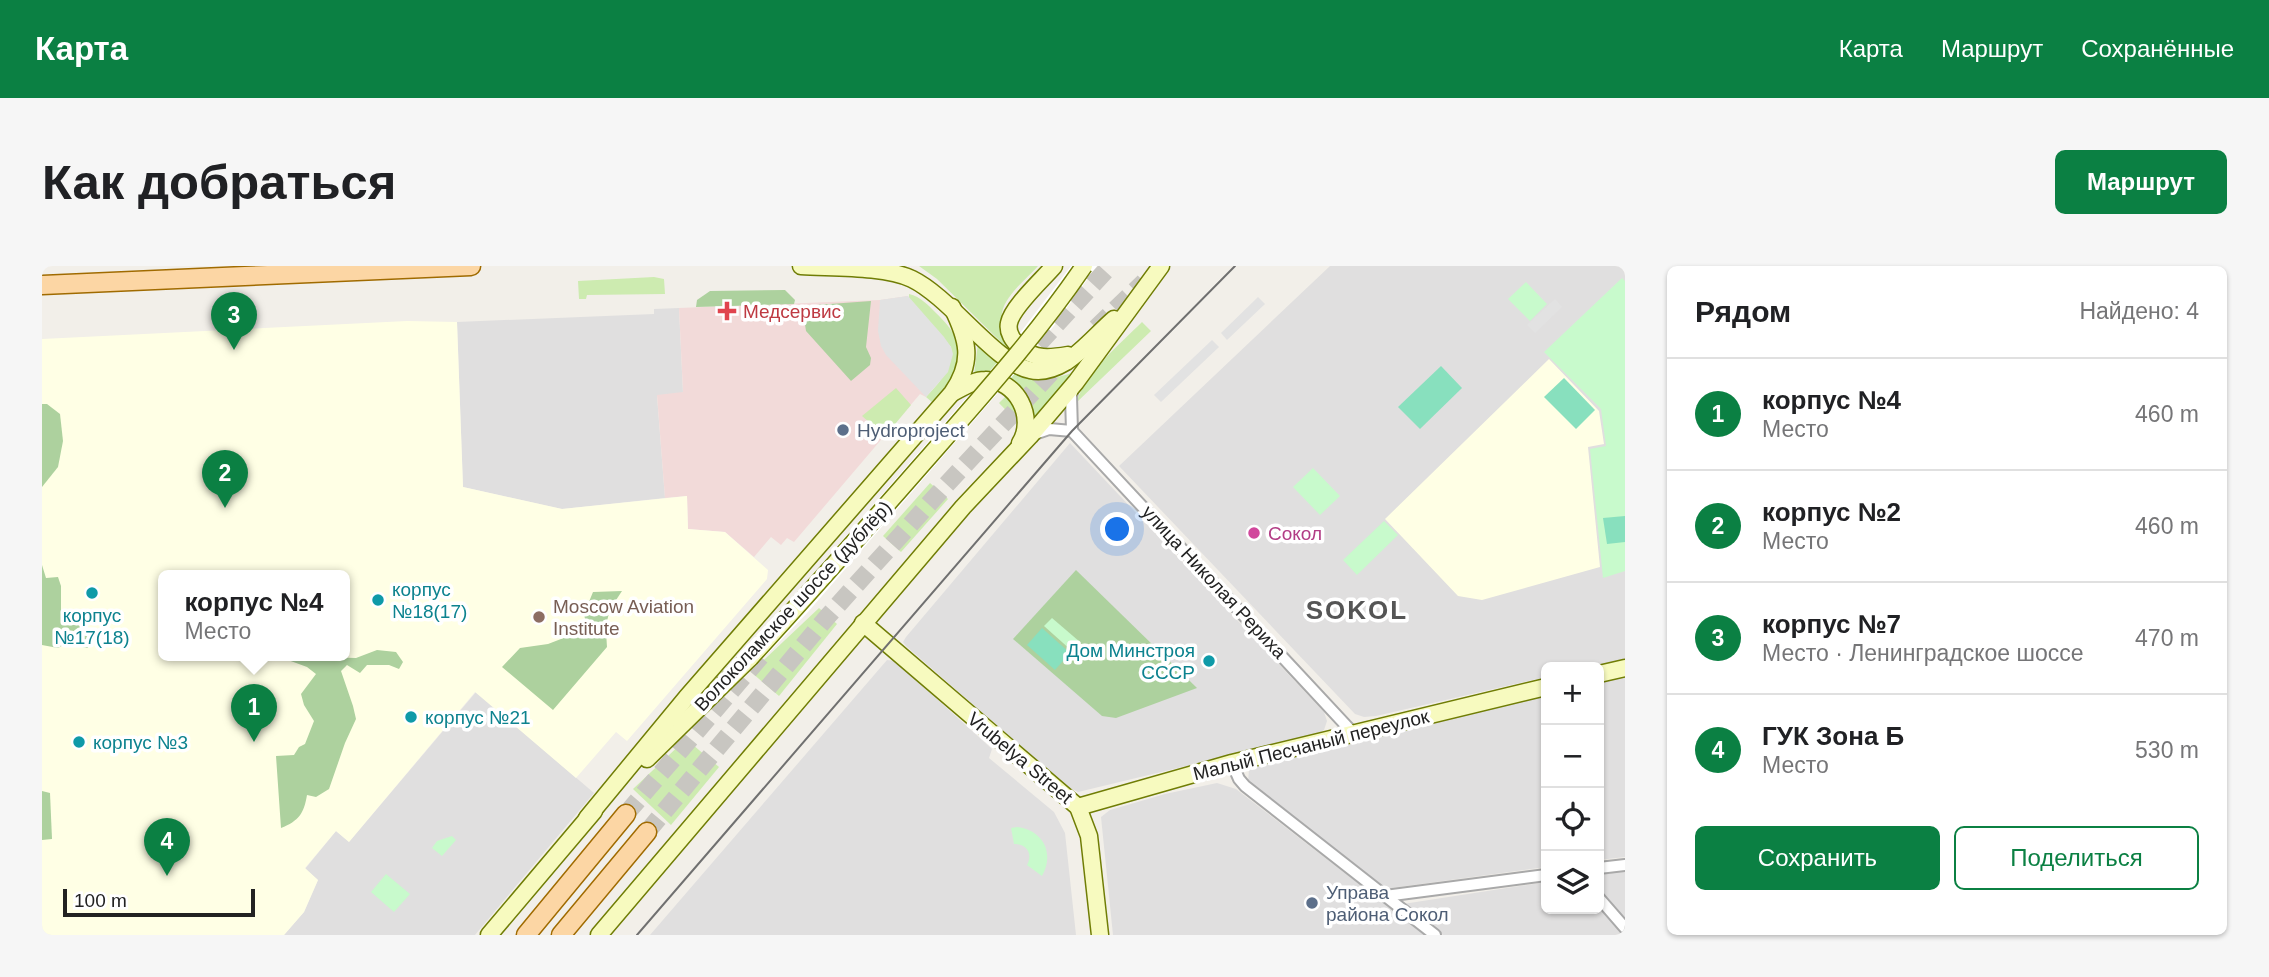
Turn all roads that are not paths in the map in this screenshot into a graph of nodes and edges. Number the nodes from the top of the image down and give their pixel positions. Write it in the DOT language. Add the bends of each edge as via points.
graph roads {
  1 [pos="471,266"];
  2 [pos="801,266"];
  3 [pos="1054,266"];
  4 [pos="1084,266"];
  5 [pos="1161,266"];
  6 [pos="42,285"];
  7 [pos="1141,293"];
  8 [pos="952,307"];
  9 [pos="1076,354"];
  10 [pos="1076,382"];
  11 [pos="952,394"];
  12 [pos="1072,431"];
  13 [pos="1030,436"];
  14 [pos="1014,453"];
  15 [pos="863,623"];
  16 [pos="1625,668"];
  17 [pos="1604,673"];
  18 [pos="1541,688"];
  19 [pos="1354,734"];
  20 [pos="1232,763"];
  21 [pos="1078,807"];
  22 [pos="626,814"];
  23 [pos="587,818"];
  24 [pos="647,832"];
  25 [pos="1625,864"];
  26 [pos="1604,867"];
  27 [pos="1541,876"];
  28 [pos="1385,895"];
  29 [pos="1604,904"];
  30 [pos="1625,928"];
  31 [pos="489,935"];
  32 [pos="526,935"];
  33 [pos="561,935"];
  34 [pos="599,935"];
  35 [pos="1100,935"];
  36 [pos="1435,935"];
  1 -- 6 [label="main road"];
  2 -- 8 [label="main road" via="901,275"];
  3 -- 9 [label="main road" via="1012,315 1009,330 1029,354 1051,358"];
  4 -- 23 [label="main road, Волоколамское шоссе (дублёр), bridge" via="1009,365 800,605"];
  5 -- 7 [label="main road"];
  7 -- 9 [label="main road"];
  7 -- 10 [label="main road"];
  8 -- 9 [label="main road" via="1023,368 1041,371"];
  8 -- 11 [label="main road" via="967,349 964,372"];
  10 -- 12 [label="street" via="1071,396"];
  10 -- 13 [label="main road"];
  11 -- 14 [label="main road" via="985,380 1011,389 1027,418 1023,439"];
  11 -- 23 [label="main road"];
  12 -- 13 [label="street" via="1049,429"];
  12 -- 19 [label="street, улица Николая Рериха"];
  13 -- 14 [label="main road"];
  14 -- 15 [label="main road"];
  15 -- 21 [label="main road, Vrubelya Street"];
  15 -- 34 [label="main road"];
  16 -- 17 [label="main road"];
  18 -- 19 [label="main road, Малый Песчаный переулок"];
  19 -- 20 [label="main road, Малый Песчаный переулок"];
  20 -- 21 [label="main road, Малый Песчаный переулок"];
  20 -- 28 [label="street" via="1245,786"];
  21 -- 35 [label="main road, Vrubelya Street" via="1089,836"];
  22 -- 32 [label="main road"];
  23 -- 31 [label="main road, Волоколамское шоссе (дублёр)"];
  24 -- 33 [label="main road"];
  25 -- 26 [label="street"];
  27 -- 28 [label="street"];
  28 -- 36 [label="street"];
  29 -- 30 [label="street"];
}
